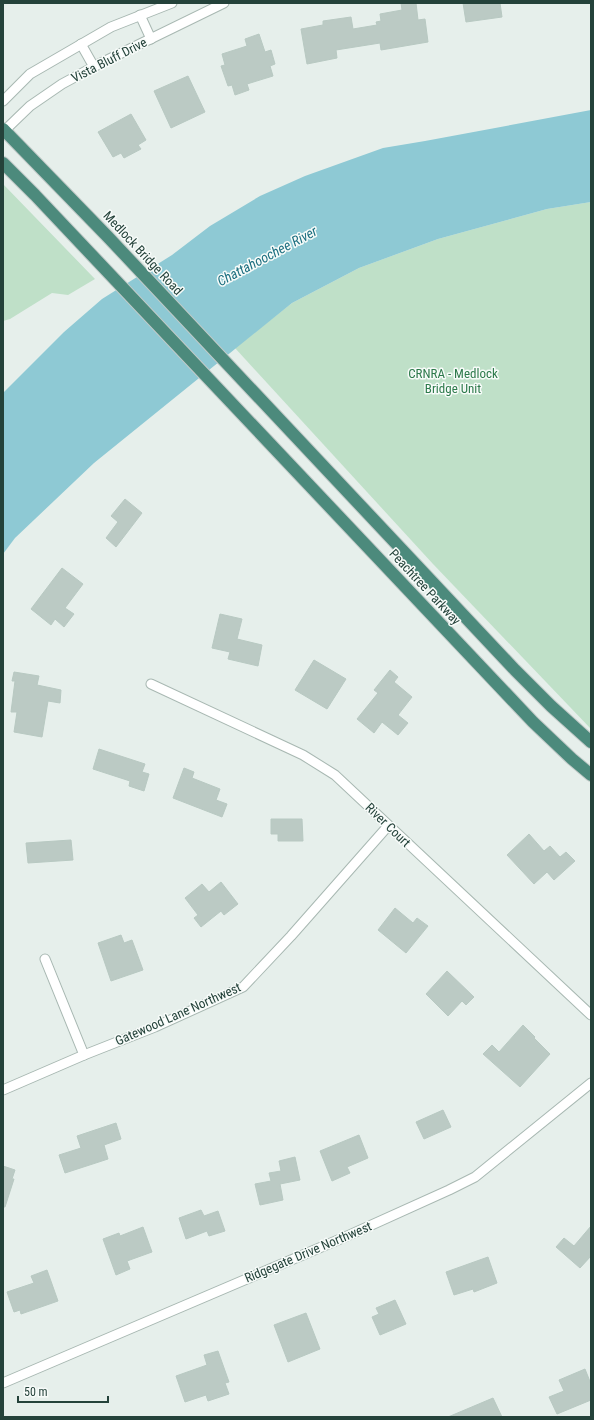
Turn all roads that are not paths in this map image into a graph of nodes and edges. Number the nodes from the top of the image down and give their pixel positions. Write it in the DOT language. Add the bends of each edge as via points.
graph roads {
  1 [pos="172,3"];
  2 [pos="224,3"];
  3 [pos="140,15"];
  4 [pos="151,39"];
  5 [pos="81,44"];
  6 [pos="94,67"];
  7 [pos="3,101"];
  8 [pos="4,131"];
  9 [pos="3,163"];
  10 [pos="260,398"];
  11 [pos="151,684"];
  12 [pos="591,742"];
  13 [pos="591,775"];
  14 [pos="388,826"];
  15 [pos="45,959"];
  16 [pos="591,1015"];
  17 [pos="84,1055"];
  18 [pos="591,1083"];
  19 [pos="3,1090"];
  20 [pos="3,1383"];
  1 -- 3 [label="street, Vista Bluff Drive"];
  2 -- 4 [label="street, Vista Bluff Drive"];
  3 -- 4 [label="street"];
  3 -- 5 [label="street, Vista Bluff Drive" via="111,27"];
  4 -- 6 [label="street, Vista Bluff Drive"];
  5 -- 6 [label="street"];
  5 -- 7 [label="street, Vista Bluff Drive" via="30,74"];
  6 -- 8 [label="street, Vista Bluff Drive" via="62,84 30,106"];
  8 -- 10 [label="highway, Medlock Bridge Road"];
  9 -- 13 [label="highway, Peachtree Parkway" via="533,722"];
  10 -- 12 [label="highway, Peachtree Parkway" via="516,670"];
  11 -- 14 [label="street, River Court" via="303,754 335,775"];
  14 -- 16 [label="street, River Court"];
  14 -- 17 [label="street, Gatewood Lane Northwest" via="243,986 155,1027"];
  15 -- 17 [label="street"];
  17 -- 19 [label="street, Gatewood Lane Northwest"];
  18 -- 20 [label="street, Ridgegate Drive Northwest" via="475,1177 456,1187"];
}
